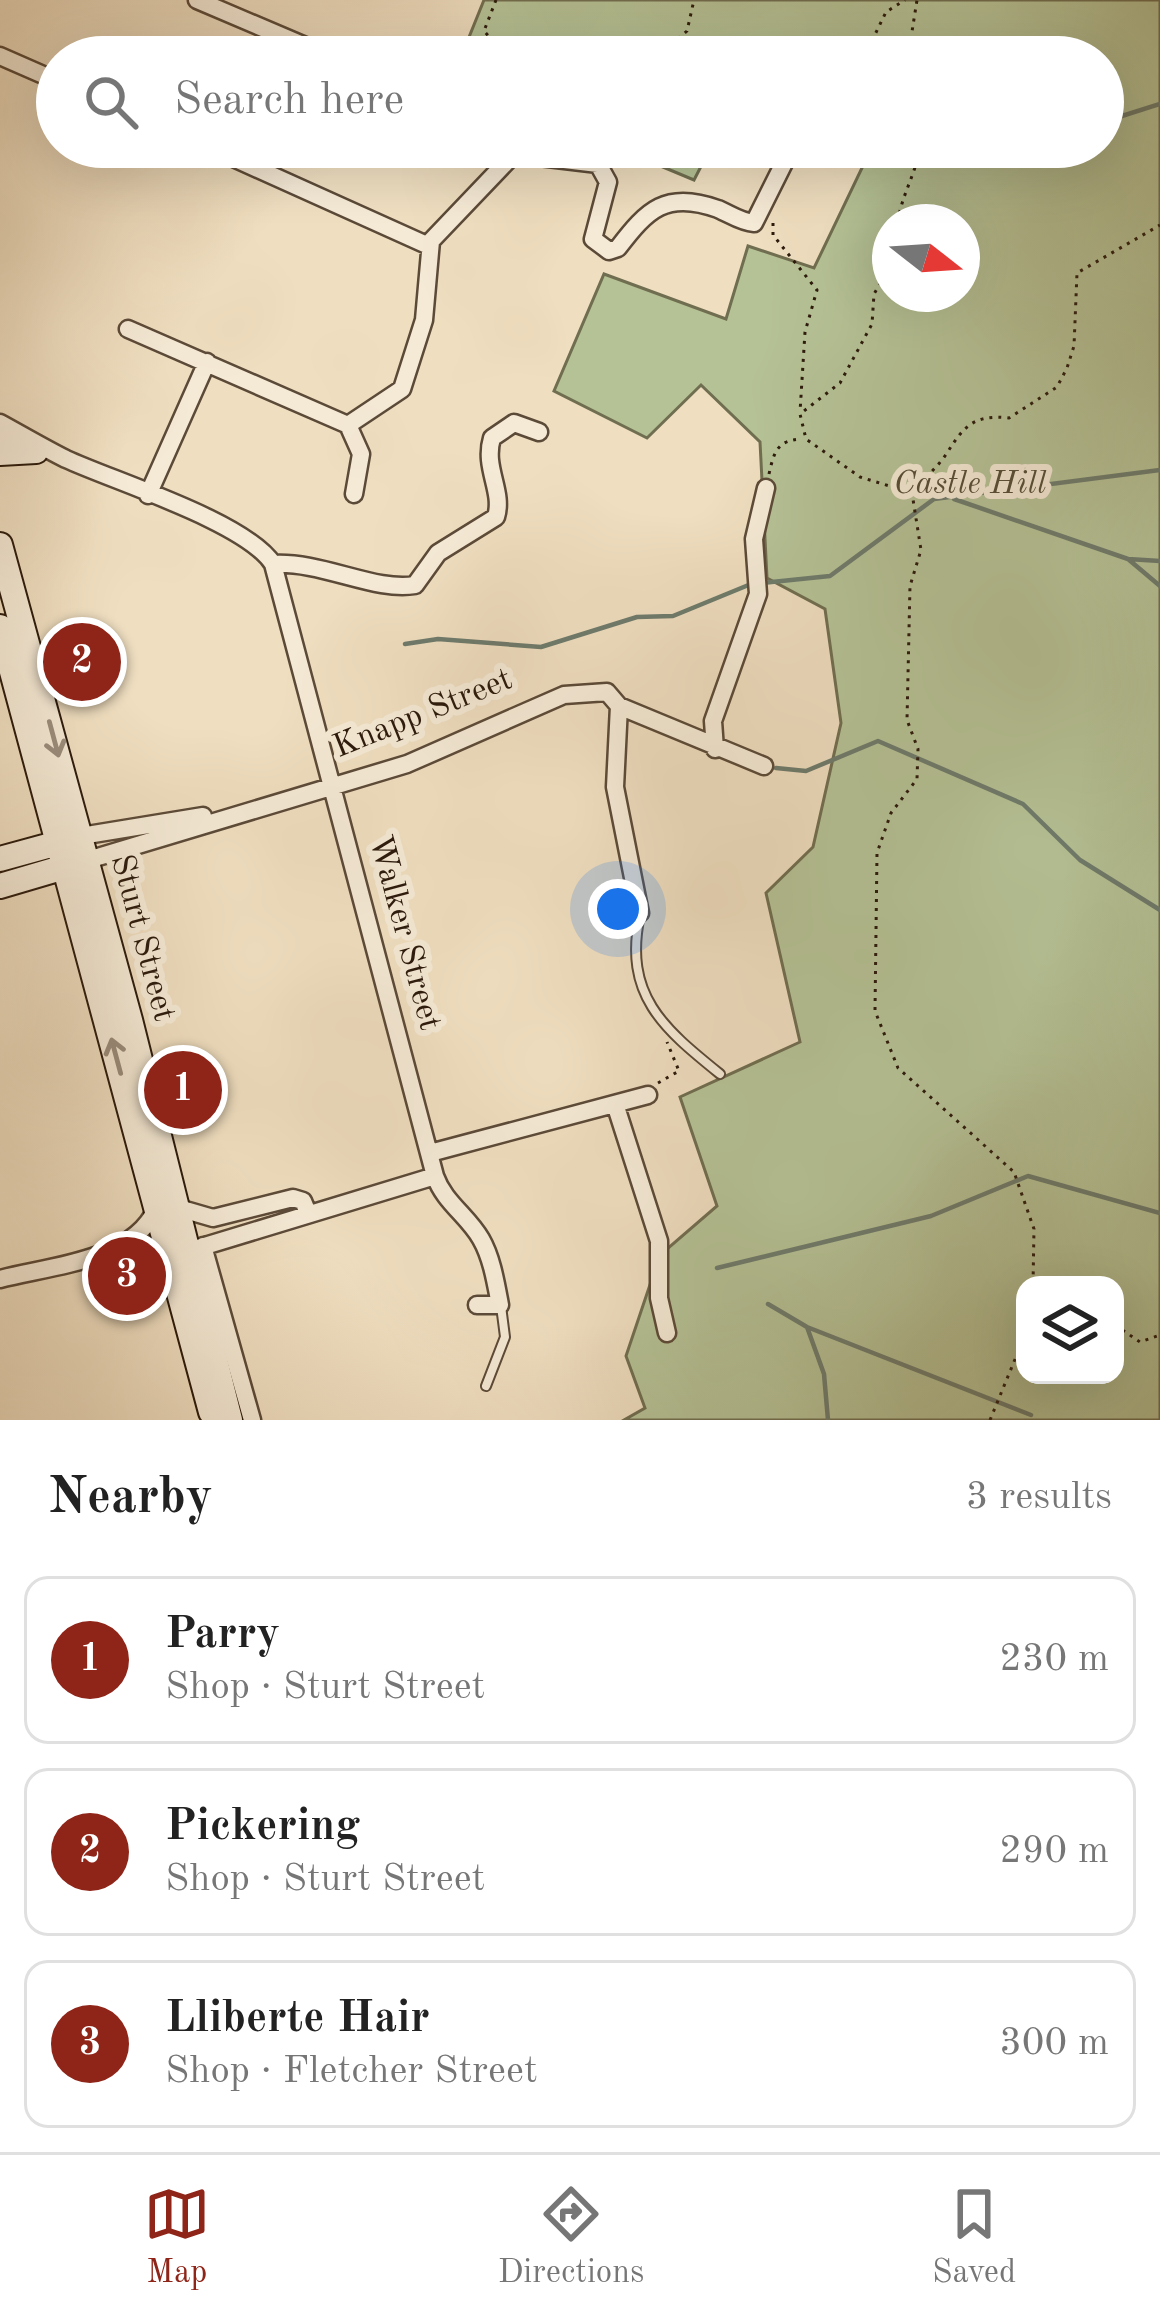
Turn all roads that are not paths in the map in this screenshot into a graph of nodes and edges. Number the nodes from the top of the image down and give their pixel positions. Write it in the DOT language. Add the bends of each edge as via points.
graph roads {
  1 [pos="196,0"];
  2 [pos="281,36"];
  3 [pos="0,56"];
  4 [pos="36,72"];
  5 [pos="256,168"];
  6 [pos="499,168"];
  7 [pos="600,168"];
  8 [pos="783,168"];
  9 [pos="429,246"];
  10 [pos="128,328"];
  11 [pos="207,362"];
  12 [pos="0,423"];
  13 [pos="348,424"];
  14 [pos="539,432"];
  15 [pos="0,437"];
  16 [pos="36,451"];
  17 [pos="0,453"];
  18 [pos="63,458"];
  19 [pos="766,488"];
  20 [pos="354,494"];
  21 [pos="148,495"];
  22 [pos="0,545"];
  23 [pos="273,564"];
  24 [pos="0,627"];
  25 [pos="619,706"];
  26 [pos="713,721"];
  27 [pos="684,736"];
  28 [pos="715,749"];
  29 [pos="764,766"];
  30 [pos="334,786"];
  31 [pos="246,812"];
  32 [pos="126,828"];
  33 [pos="132,846"];
  34 [pos="73,852"];
  35 [pos="9,870"];
  36 [pos="640,913"];
  37 [pos="720,1074"];
  38 [pos="648,1095"];
  39 [pos="616,1107"];
  40 [pos="430,1153"];
  41 [pos="435,1176"];
  42 [pos="165,1208"];
  43 [pos="308,1213"];
  44 [pos="213,1218"];
  45 [pos="115,1248"];
  46 [pos="193,1251"];
  47 [pos="0,1279"];
  48 [pos="477,1305"];
  49 [pos="500,1305"];
  50 [pos="667,1333"];
  51 [pos="486,1386"];
  52 [pos="213,1420"];
  53 [pos="230,1420"];
  54 [pos="252,1420"];
  1 -- 2 [label="street"];
  3 -- 4 [label="street"];
  5 -- 9 [label="street"];
  6 -- 9 [label="street"];
  7 -- 8 [label="street" via="608,182 593,234 604,250 618,248 634,223 668,203 709,206 749,224 764,212"];
  9 -- 13 [label="street" via="424,320 405,384"];
  10 -- 11 [label="street"];
  11 -- 13 [label="street"];
  11 -- 21 [label="street"];
  12 -- 18 [label="street"];
  13 -- 20 [label="street" via="362,454"];
  14 -- 23 [label="street" via="514,423 492,438 496,517 438,553 415,585"];
  15 -- 16 [label="street"];
  16 -- 17 [label="main road"];
  16 -- 18 [label="street"];
  18 -- 21 [label="street"];
  19 -- 26 [label="street" via="754,539 758,581"];
  21 -- 23 [label="street" via="248,539"];
  22 -- 34 [label="main road, Sturt Street, one-way"];
  23 -- 30 [label="street, Walker Street"];
  24 -- 34 [label="main road, Sturt Street"];
  25 -- 27 [label="street"];
  25 -- 30 [label="street, Knapp Street" via="607,692 564,695 407,764"];
  25 -- 36 [label="street" via="614,778"];
  26 -- 27 [label="street"];
  26 -- 28 [label="street"];
  27 -- 28 [label="street"];
  28 -- 29 [label="street"];
  30 -- 31 [label="street, Knapp Street"];
  30 -- 40 [label="street, Walker Street"];
  31 -- 32 [label="street, Knapp Street"];
  31 -- 33 [label="street, Knapp Street"];
  32 -- 33 [label="street"];
  32 -- 34 [label="street, Knapp Street"];
  33 -- 34 [label="street, Knapp Street"];
  34 -- 35 [label="main road, Knapp Street"];
  34 -- 42 [label="main road, Sturt Street"];
  36 -- 37 [label="lane" via="636,974 684,1050"];
  38 -- 39 [label="street"];
  39 -- 40 [label="street"];
  39 -- 50 [label="street" via="659,1240"];
  40 -- 41 [label="street, Walker Street"];
  41 -- 43 [label="street"];
  41 -- 49 [label="street, Walker Street" via="484,1243"];
  42 -- 44 [label="street"];
  42 -- 45 [label="street"];
  42 -- 46 [label="main road, Sturt Street"];
  43 -- 44 [label="street" via="293,1198"];
  43 -- 46 [label="street"];
  44 -- 46 [label="street"];
  45 -- 46 [label="street"];
  45 -- 47 [label="street"];
  46 -- 52 [label="main road, Sturt Street"];
  46 -- 53 [label="main road, Sturt Street"];
  46 -- 54 [label="street"];
  48 -- 49 [label="street"];
  49 -- 51 [label="lane, Walker Street" via="506,1331"];
}
